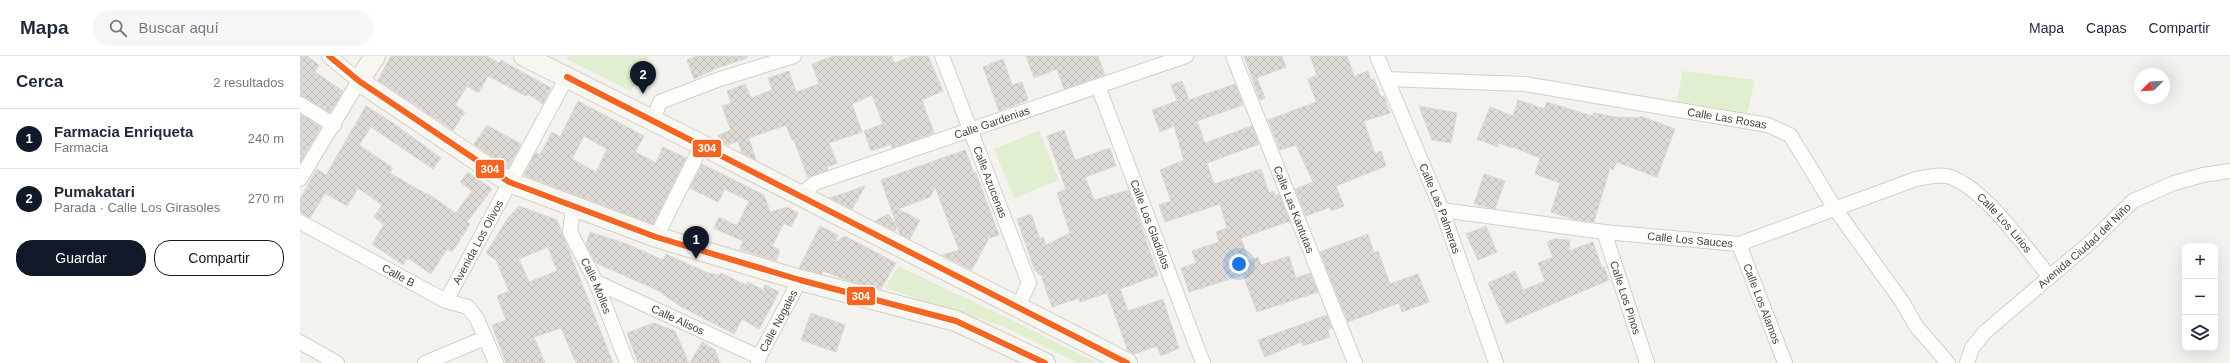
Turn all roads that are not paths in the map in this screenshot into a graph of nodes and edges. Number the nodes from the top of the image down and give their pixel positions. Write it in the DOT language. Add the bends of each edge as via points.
graph roads {
  1 [pos="329,56"];
  2 [pos="375,56"];
  3 [pos="524,56"];
  4 [pos="794,56"];
  5 [pos="942,56"];
  6 [pos="1186,56"];
  7 [pos="1233,56"];
  8 [pos="1377,56"];
  9 [pos="567,77"];
  10 [pos="1387,79"];
  11 [pos="359,81"];
  12 [pos="1098,86"];
  13 [pos="300,104"];
  14 [pos="653,120"];
  15 [pos="334,125"];
  16 [pos="971,130"];
  17 [pos="702,145"];
  18 [pos="2230,171"];
  19 [pos="1952,177"];
  20 [pos="300,179"];
  21 [pos="509,182"];
  22 [pos="800,195"];
  23 [pos="573,208"];
  24 [pos="1442,210"];
  25 [pos="1836,210"];
  26 [pos="300,222"];
  27 [pos="1604,232"];
  28 [pos="656,237"];
  29 [pos="1739,244"];
  30 [pos="2049,276"];
  31 [pos="800,280"];
  32 [pos="596,282"];
  33 [pos="446,301"];
  34 [pos="1018,307"];
  35 [pos="485,338"];
  36 [pos="300,342"];
  37 [pos="758,360"];
  38 [pos="338,363"];
  39 [pos="425,363"];
  40 [pos="496,363"];
  41 [pos="627,363"];
  42 [pos="1045,363"];
  43 [pos="1127,363"];
  44 [pos="1203,363"];
  45 [pos="1355,363"];
  46 [pos="1496,363"];
  47 [pos="1647,363"];
  48 [pos="1784,363"];
  49 [pos="1948,363"];
  50 [pos="1967,363"];
  1 -- 11 [label="street"];
  2 -- 11 [label="main road"];
  3 -- 9 [label="main road"];
  4 -- 14 [label="street" via="660,102"];
  5 -- 16 [label="street, Calle Azucenas"];
  6 -- 12 [label="street, Calle Gardenias"];
  7 -- 45 [label="street, Calle Las Kantutas"];
  8 -- 10 [label="street, Calle Las Palmeras"];
  9 -- 14 [label="main road"];
  9 -- 21 [label="street, Avenida Los Olivos"];
  10 -- 24 [label="street, Calle Las Palmeras"];
  10 -- 25 [label="street, Calle Las Rosas" via="1524,84 1768,125 1790,135"];
  11 -- 15 [label="street"];
  11 -- 21 [label="main road"];
  12 -- 16 [label="street, Calle Gardenias"];
  12 -- 44 [label="street, Calle Los Gladiolos"];
  13 -- 15 [label="street"];
  14 -- 17 [label="main road"];
  15 -- 20 [label="street"];
  16 -- 22 [label="street, Calle Gardenias" via="815,183"];
  16 -- 34 [label="street, Calle Azucenas" via="1029,283"];
  17 -- 22 [label="main road"];
  17 -- 28 [label="street"];
  18 -- 30 [label="street, Avenida Ciudad del Niño" via="2174,183 2133,201 2092,241"];
  19 -- 25 [label="street, Calle Los Sauces" via="1936,176 1916,180"];
  19 -- 30 [label="street, Calle Los Lirios" via="1997,212"];
  21 -- 23 [label="main road"];
  21 -- 33 [label="street, Avenida Los Olivos"];
  22 -- 34 [label="main road"];
  23 -- 28 [label="main road"];
  23 -- 32 [label="street, Calle Molles" via="570,232"];
  24 -- 27 [label="street, Calle Los Sauces"];
  24 -- 46 [label="street, Calle Las Palmeras"];
  25 -- 29 [label="street, Calle Los Sauces"];
  25 -- 49 [label="street, Calle Las Rosas" via="1903,303 1916,326"];
  26 -- 33 [label="street, Calle B"];
  27 -- 29 [label="street, Calle Los Sauces"];
  27 -- 47 [label="street, Calle Los Pinos"];
  28 -- 31 [label="main road"];
  29 -- 48 [label="street, Calle Los Alamos"];
  30 -- 50 [label="street, Avenida Ciudad del Niño" via="1985,332 1972,348"];
  31 -- 37 [label="street, Calle Nogales"];
  31 -- 42 [label="main road" via="956,321"];
  32 -- 37 [label="street, Calle Alisos"];
  32 -- 41 [label="street, Calle Molles"];
  33 -- 35 [label="street, Calle B" via="468,307"];
  34 -- 43 [label="main road"];
  35 -- 39 [label="street"];
  35 -- 40 [label="street, Calle B"];
  36 -- 38 [label="street"];
}
